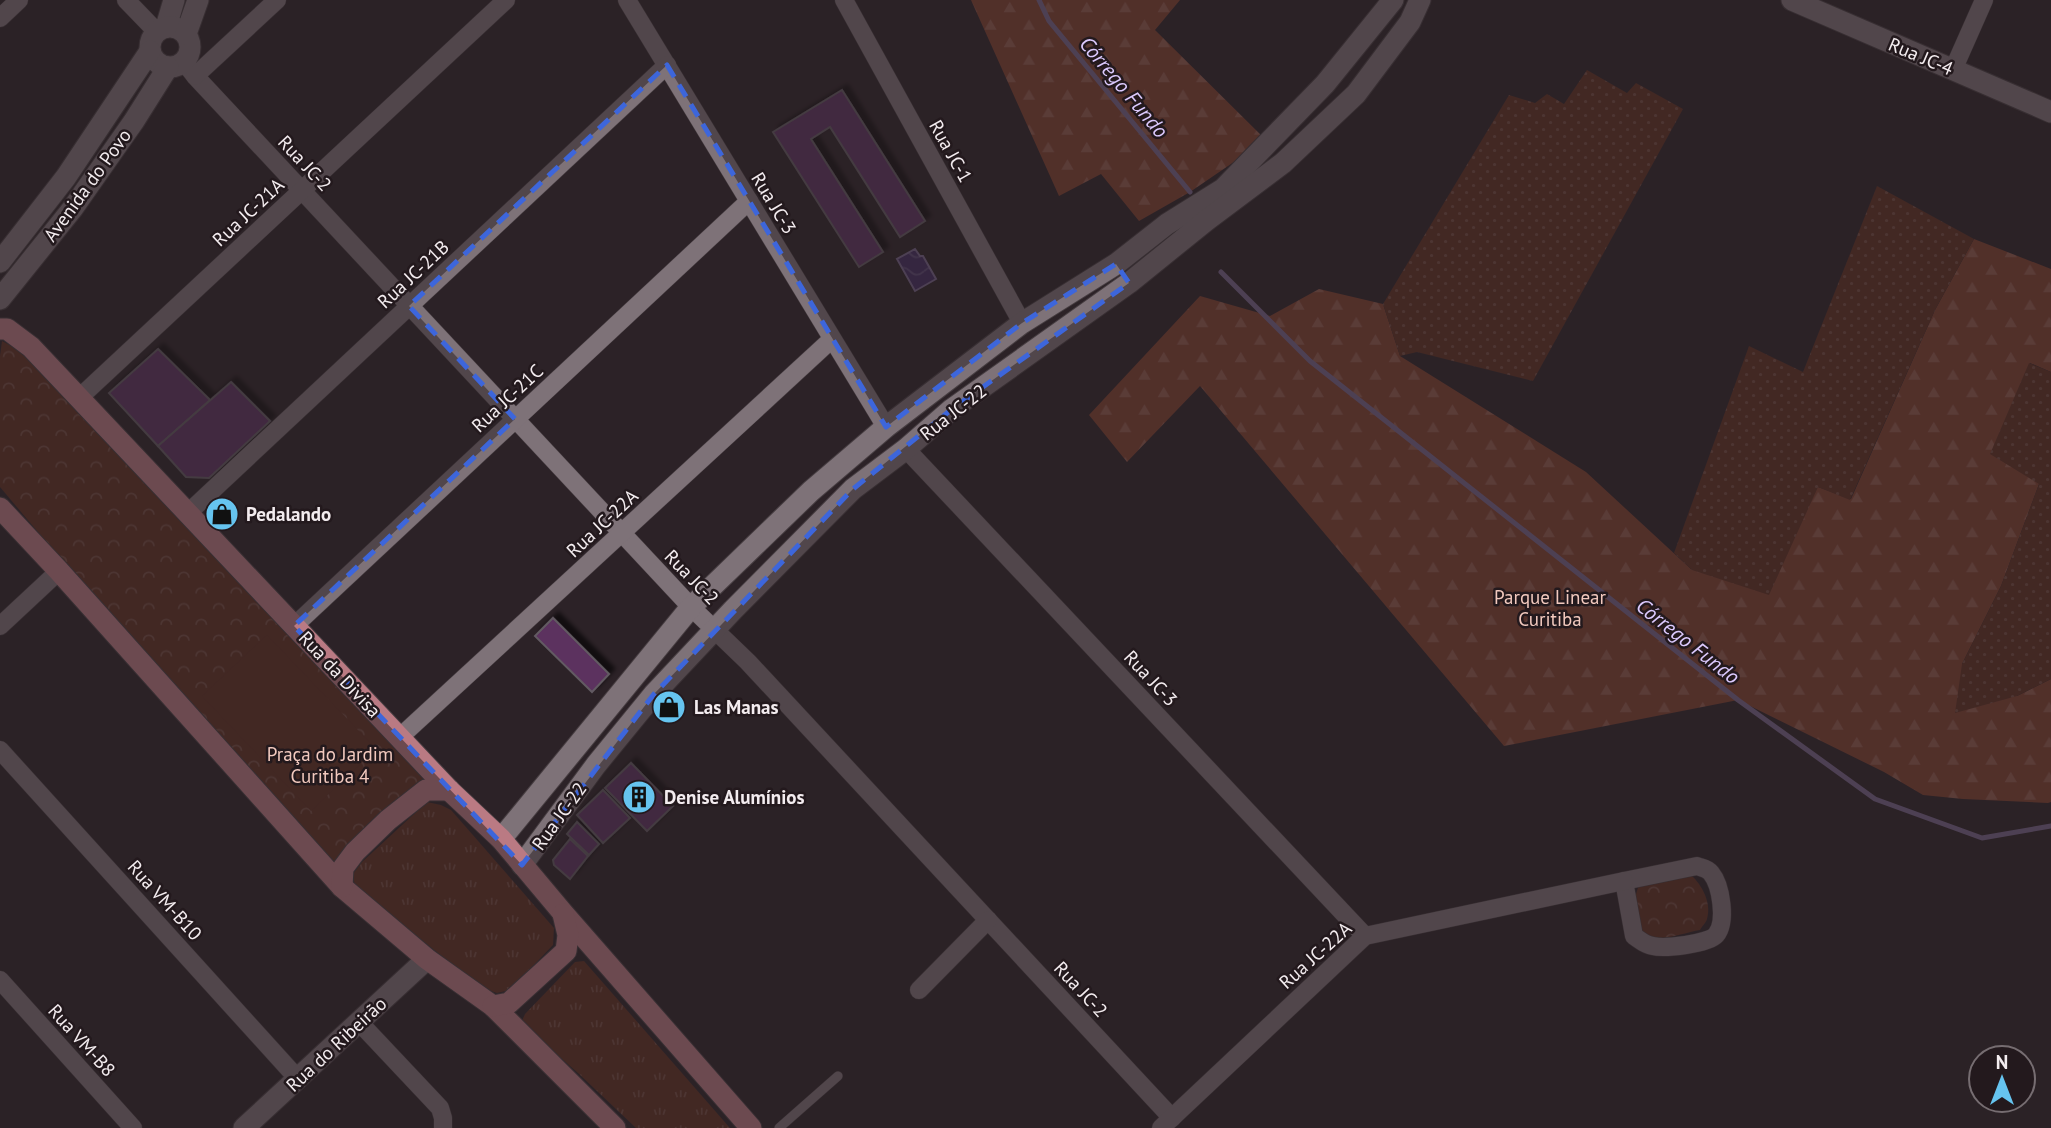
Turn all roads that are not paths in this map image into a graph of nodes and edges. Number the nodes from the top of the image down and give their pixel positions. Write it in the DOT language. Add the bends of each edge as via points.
graph roads {
  1 [pos="19,0"];
  2 [pos="126,0"];
  3 [pos="174,0"];
  4 [pos="198,0"];
  5 [pos="277,0"];
  6 [pos="506,0"];
  7 [pos="627,0"];
  8 [pos="844,0"];
  9 [pos="1393,0"];
  10 [pos="1420,0"];
  11 [pos="1984,0"];
  12 [pos="1801,2"];
  13 [pos="0,18"];
  14 [pos="165,36"];
  15 [pos="667,65"];
  16 [pos="182,68"];
  17 [pos="1953,70"];
  18 [pos="2051,112"];
  19 [pos="302,190"];
  20 [pos="749,201"];
  21 [pos="0,262"];
  22 [pos="1116,264"];
  23 [pos="1129,283"];
  24 [pos="0,299"];
  25 [pos="409,306"];
  26 [pos="1022,323"];
  27 [pos="0,330"];
  28 [pos="832,339"];
  29 [pos="79,398"];
  30 [pos="515,419"];
  31 [pos="886,427"];
  32 [pos="906,449"];
  33 [pos="0,508"];
  34 [pos="188,513"];
  35 [pos="621,533"];
  36 [pos="59,571"];
  37 [pos="691,607"];
  38 [pos="0,626"];
  39 [pos="294,626"];
  40 [pos="714,630"];
  41 [pos="400,737"];
  42 [pos="0,750"];
  43 [pos="449,790"];
  44 [pos="501,839"];
  45 [pos="522,866"];
  46 [pos="1624,881"];
  47 [pos="342,887"];
  48 [pos="562,913"];
  49 [pos="988,920"];
  50 [pos="1365,936"];
  51 [pos="426,959"];
  52 [pos="0,981"];
  53 [pos="919,990"];
  54 [pos="493,1006"];
  55 [pos="359,1022"];
  56 [pos="838,1076"];
  57 [pos="298,1079"];
  58 [pos="443,1123"];
  59 [pos="1167,1123"];
  60 [pos="133,1128"];
  61 [pos="244,1128"];
  62 [pos="615,1128"];
  63 [pos="751,1128"];
  64 [pos="779,1128"];
  1 -- 13 [label="street"];
  2 -- 14 [label="street"];
  3 -- 14 [label="main road, Avenida do Povo"];
  4 -- 14 [label="main road, Avenida do Povo"];
  5 -- 16 [label="street"];
  6 -- 19 [label="street, Rua JC-21A"];
  7 -- 15 [label="street, Rua JC-3"];
  8 -- 26 [label="street, Rua JC-1"];
  9 -- 22 [label="main road, Rua JC-22" via="1325,84 1223,189"];
  10 -- 23 [label="main road, Rua JC-22" via="1410,22 1356,94 1283,163"];
  11 -- 17 [label="street"];
  12 -- 17 [label="main road, Rua JC-4"];
  14 -- 16 [label="main road" via="190,43"];
  14 -- 16 [label="main road" via="154,59"];
  14 -- 21 [label="main road, Avenida do Povo"];
  15 -- 20 [label="street, Rua JC-3"];
  15 -- 25 [label="street, Rua JC-21B"];
  16 -- 19 [label="street, Rua JC-2"];
  16 -- 24 [label="main road, Avenida do Povo" via="134,121 73,208"];
  17 -- 18 [label="main road, Rua JC-4"];
  19 -- 25 [label="street, Rua JC-2"];
  19 -- 29 [label="street, Rua JC-21A"];
  20 -- 28 [label="street, Rua JC-3"];
  20 -- 30 [label="street, Rua JC-21C"];
  22 -- 23 [label="main road"];
  22 -- 26 [label="main road, Rua JC-22"];
  23 -- 32 [label="main road, Rua JC-22" via="952,409"];
  25 -- 30 [label="street, Rua JC-2"];
  25 -- 34 [label="street, Rua JC-21B"];
  26 -- 31 [label="main road, Rua JC-22"];
  27 -- 29 [label="main road, Rua da Divisa" via="7,329 31,347"];
  28 -- 31 [label="street, Rua JC-3"];
  28 -- 35 [label="street, Rua JC-22A"];
  29 -- 34 [label="main road, Rua da Divisa"];
  30 -- 35 [label="street, Rua JC-2"];
  30 -- 39 [label="street, Rua JC-21C"];
  31 -- 37 [label="main road, Rua JC-22" via="811,491"];
  32 -- 40 [label="main road, Rua JC-22" via="853,489"];
  32 -- 50 [label="street, Rua JC-3"];
  33 -- 36 [label="main road"];
  34 -- 39 [label="main road, Rua da Divisa"];
  35 -- 37 [label="street, Rua JC-2"];
  35 -- 41 [label="street, Rua JC-22A"];
  36 -- 38 [label="street"];
  36 -- 47 [label="main road"];
  37 -- 40 [label="street, Rua JC-2"];
  37 -- 44 [label="main road, Rua JC-22"];
  39 -- 41 [label="main road, Rua da Divisa"];
  40 -- 45 [label="main road, Rua JC-22" via="637,714"];
  40 -- 49 [label="street, Rua JC-2"];
  41 -- 43 [label="main road, Rua da Divisa"];
  42 -- 57 [label="street, Rua VM-B10"];
  43 -- 44 [label="main road, Rua da Divisa"];
  43 -- 47 [label="main road" via="426,790 388,820 343,868"];
  44 -- 45 [label="main road, Rua da Divisa"];
  45 -- 48 [label="main road, Rua da Divisa"];
  46 -- 46 [label="street, Rua JC-22A" via="1697,866 1709,870 1718,883 1721,900 1716,936 1704,942 1646,944 1634,936"];
  46 -- 50 [label="street, Rua JC-22A"];
  47 -- 51 [label="main road"];
  48 -- 54 [label="main road" via="568,935 566,951 509,1003"];
  48 -- 63 [label="main road, Rua da Divisa"];
  49 -- 53 [label="street"];
  49 -- 59 [label="street, Rua JC-2"];
  50 -- 59 [label="street, Rua JC-22A"];
  51 -- 54 [label="main road"];
  51 -- 55 [label="main road, Rua do Ribeirão"];
  52 -- 60 [label="street, Rua VM-B8"];
  54 -- 62 [label="main road"];
  55 -- 57 [label="main road, Rua do Ribeirão"];
  55 -- 58 [label="street" via="440,1108"];
  56 -- 64 [label="lane"];
  57 -- 61 [label="main road, Rua do Ribeirão"];
}
